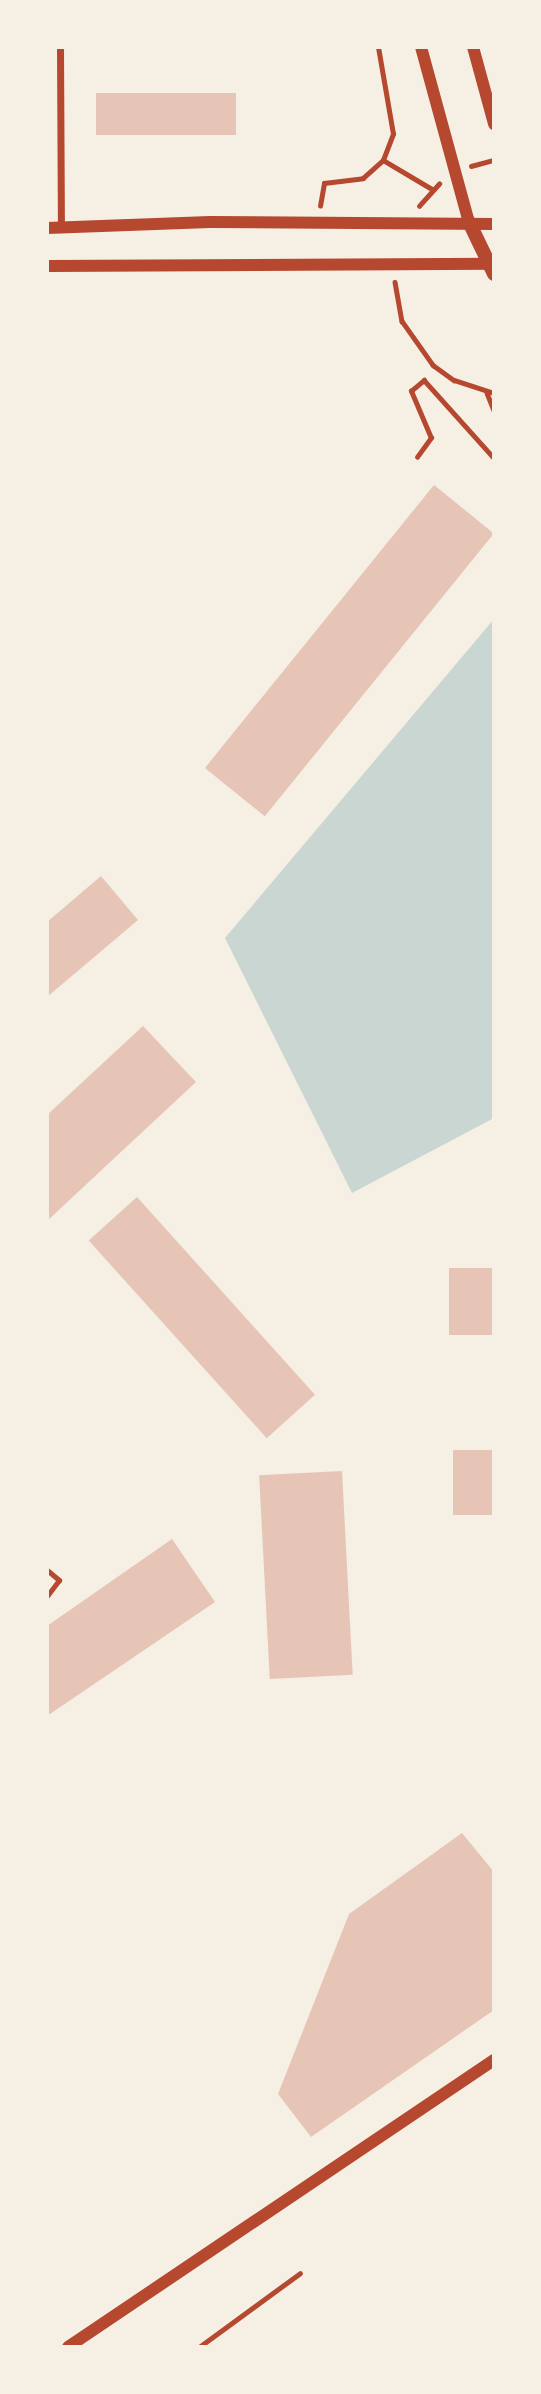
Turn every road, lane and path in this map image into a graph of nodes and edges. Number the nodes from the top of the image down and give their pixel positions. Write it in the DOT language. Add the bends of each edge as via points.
graph roads {
  1 [pos="60,47"];
  2 [pos="378,47"];
  3 [pos="421,47"];
  4 [pos="473,47"];
  5 [pos="494,124"];
  6 [pos="383,160"];
  7 [pos="324,183"];
  8 [pos="432,189"];
  9 [pos="469,222"];
  10 [pos="494,224"];
  11 [pos="47,228"];
  12 [pos="61,228"];
  13 [pos="47,266"];
  14 [pos="492,267"];
  15 [pos="486,392"];
  16 [pos="494,410"];
  17 [pos="417,457"];
  18 [pos="494,458"];
  19 [pos="47,1570"];
  20 [pos="47,1596"];
  21 [pos="494,2060"];
  22 [pos="300,2273"];
  23 [pos="68,2347"];
  24 [pos="199,2347"];
  1 -- 12 [label="street"];
  2 -- 6 [label="path" via="394,134"];
  3 -- 9 [label="street"];
  4 -- 5 [label="street"];
  6 -- 7 [label="path" via="363,178"];
  6 -- 8 [label="path"];
  9 -- 10 [label="street"];
  9 -- 12 [label="street"];
  9 -- 14 [label="main road"];
  11 -- 12 [label="street"];
  13 -- 14 [label="street"];
  15 -- 16 [label="path"];
  17 -- 18 [label="path" via="431,438 411,391 424,380"];
  19 -- 20 [label="lane" via="59,1580"];
  21 -- 23 [label="street"];
  22 -- 24 [label="lane"];
}
